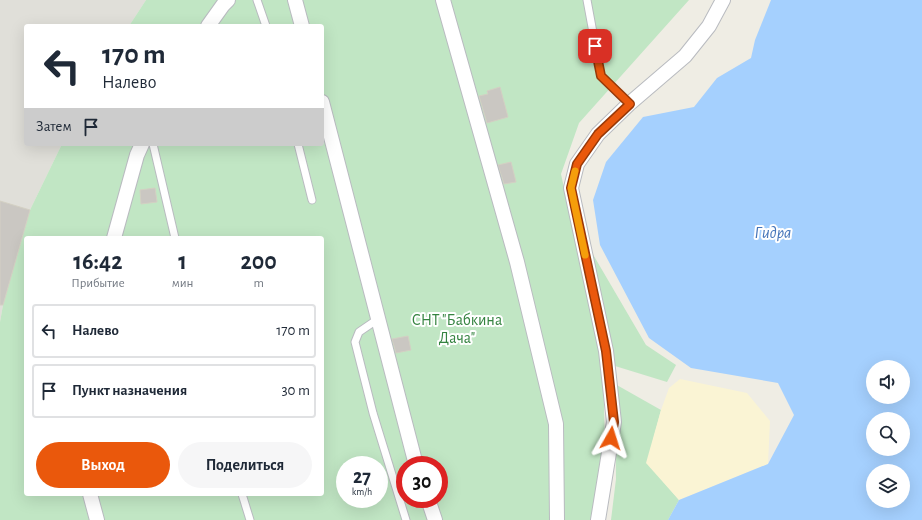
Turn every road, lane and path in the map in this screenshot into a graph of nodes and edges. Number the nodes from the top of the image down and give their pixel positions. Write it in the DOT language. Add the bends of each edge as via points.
graph roads {
  1 [pos="228,0"];
  2 [pos="257,0"];
  3 [pos="295,0"];
  4 [pos="443,0"];
  5 [pos="587,0"];
  6 [pos="723,0"];
  7 [pos="209,24"];
  8 [pos="265,24"];
  9 [pos="301,24"];
  10 [pos="630,104"];
  11 [pos="324,110"];
  12 [pos="141,146"];
  13 [pos="153,146"];
  14 [pos="298,146"];
  15 [pos="312,200"];
  16 [pos="115,236"];
  17 [pos="175,236"];
  18 [pos="378,319"];
  19 [pos="414,456"];
  20 [pos="90,496"];
  21 [pos="243,496"];
  22 [pos="431,508"];
  23 [pos="96,520"];
  24 [pos="250,520"];
  25 [pos="406,520"];
  26 [pos="435,520"];
  27 [pos="557,520"];
  28 [pos="598,520"];
  1 -- 7 [label="street"];
  2 -- 8 [label="lane"];
  3 -- 9 [label="street"];
  4 -- 27 [label="street" via="517,262 556,424"];
  5 -- 10 [label="lane" via="601,76"];
  6 -- 10 [label="street" via="709,26 685,56"];
  10 -- 28 [label="street" via="598,134 577,164 571,188 606,351 614,422"];
  11 -- 18 [label="street"];
  12 -- 16 [label="street"];
  13 -- 17 [label="lane"];
  14 -- 15 [label="lane"];
  18 -- 19 [label="street"];
  18 -- 25 [label="lane" via="359,332 355,342 373,414"];
  20 -- 23 [label="street"];
  21 -- 24 [label="lane"];
  22 -- 26 [label="street"];
}
